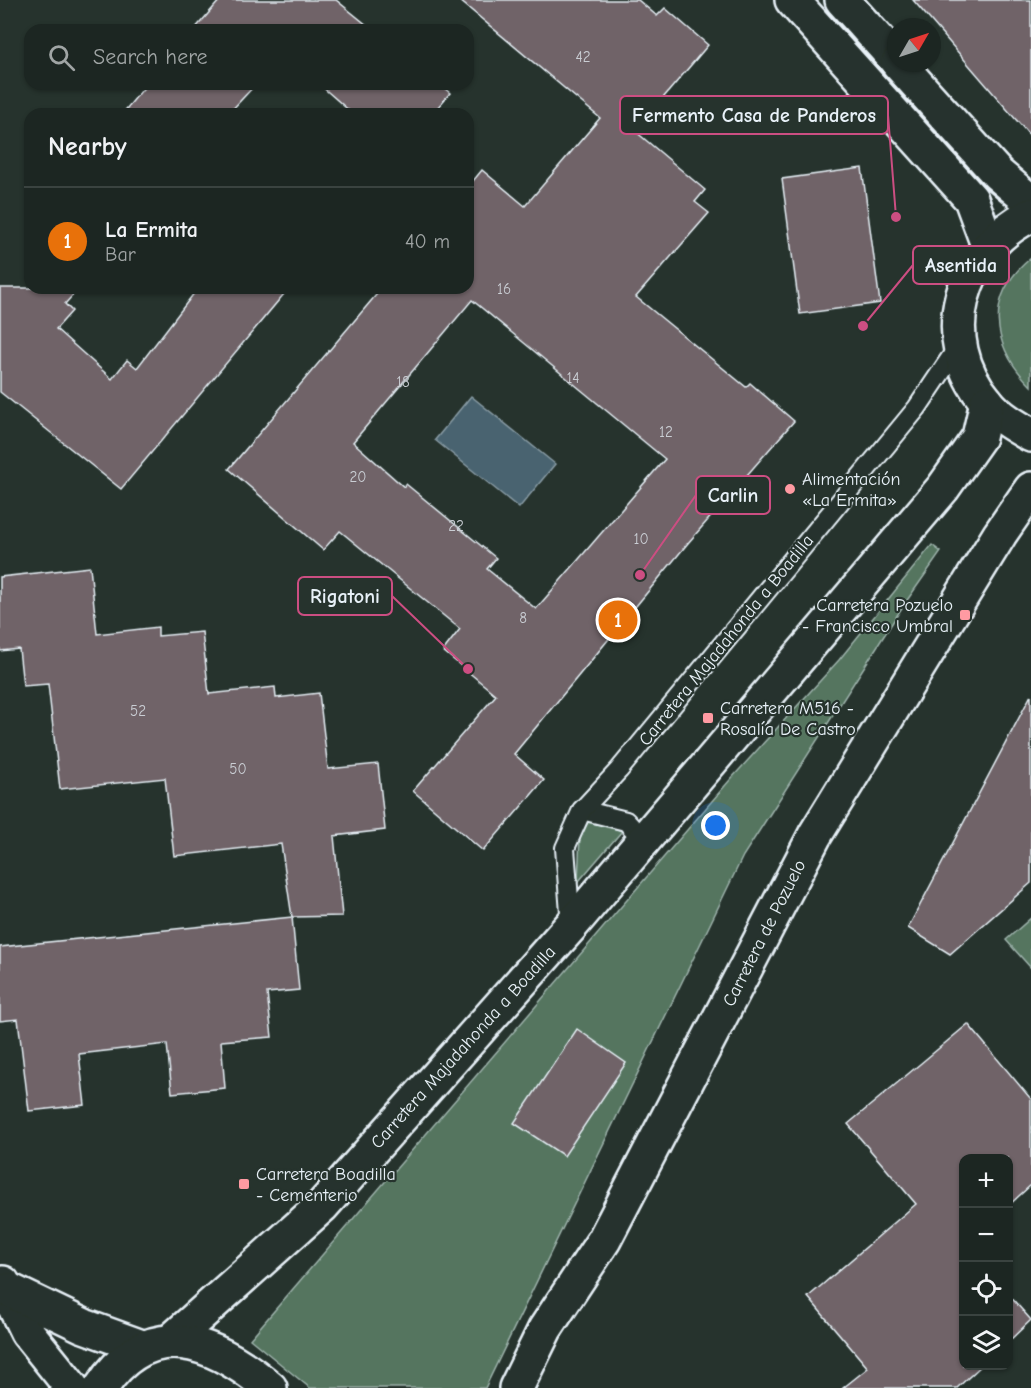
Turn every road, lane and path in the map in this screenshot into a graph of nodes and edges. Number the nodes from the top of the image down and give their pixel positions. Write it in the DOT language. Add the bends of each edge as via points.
graph roads {
  1 [pos="792,0"];
  2 [pos="842,0"];
  3 [pos="887,51"];
  4 [pos="906,72"];
  5 [pos="1031,202"];
  6 [pos="1031,215"];
  7 [pos="988,245"];
  8 [pos="960,344"];
  9 [pos="987,402"];
  10 [pos="1031,435"];
  11 [pos="1031,489"];
  12 [pos="582,810"];
  13 [pos="644,841"];
  14 [pos="570,926"];
  15 [pos="5,1284"];
  16 [pos="157,1344"];
  17 [pos="72,1388"];
  18 [pos="101,1388"];
  19 [pos="270,1388"];
  20 [pos="516,1388"];
  1 -- 7 [label="street" via="971,199"];
  2 -- 3 [label="street"];
  4 -- 5 [label="street" via="998,174"];
  6 -- 7 [label="street" via="1012,224"];
  7 -- 8 [label="street" via="969,275 959,309"];
  8 -- 9 [label="street" via="969,375"];
  8 -- 12 [label="lane, Carretera Majadahonda a Boadilla" via="917,408"];
  9 -- 10 [label="street" via="1008,422"];
  9 -- 13 [label="street, Carretera Majadahonda a Boadilla" via="978,437 943,488"];
  11 -- 20 [label="street, Carretera de Pozuelo" via="815,835 604,1240 545,1329"];
  12 -- 13 [label="lane" via="626,821"];
  12 -- 14 [label="lane, Carretera Majadahonda a Boadilla" via="565,848"];
  13 -- 14 [label="street, Carretera Majadahonda a Boadilla"];
  14 -- 16 [label="street, Carretera Majadahonda a Boadilla" via="322,1206"];
  15 -- 16 [label="street" via="84,1326"];
  15 -- 17 [label="street" via="27,1332"];
  16 -- 18 [label="street, Carretera Majadahonda a Boadilla" via="110,1374"];
  16 -- 19 [label="street" via="207,1347 250,1371"];
}
